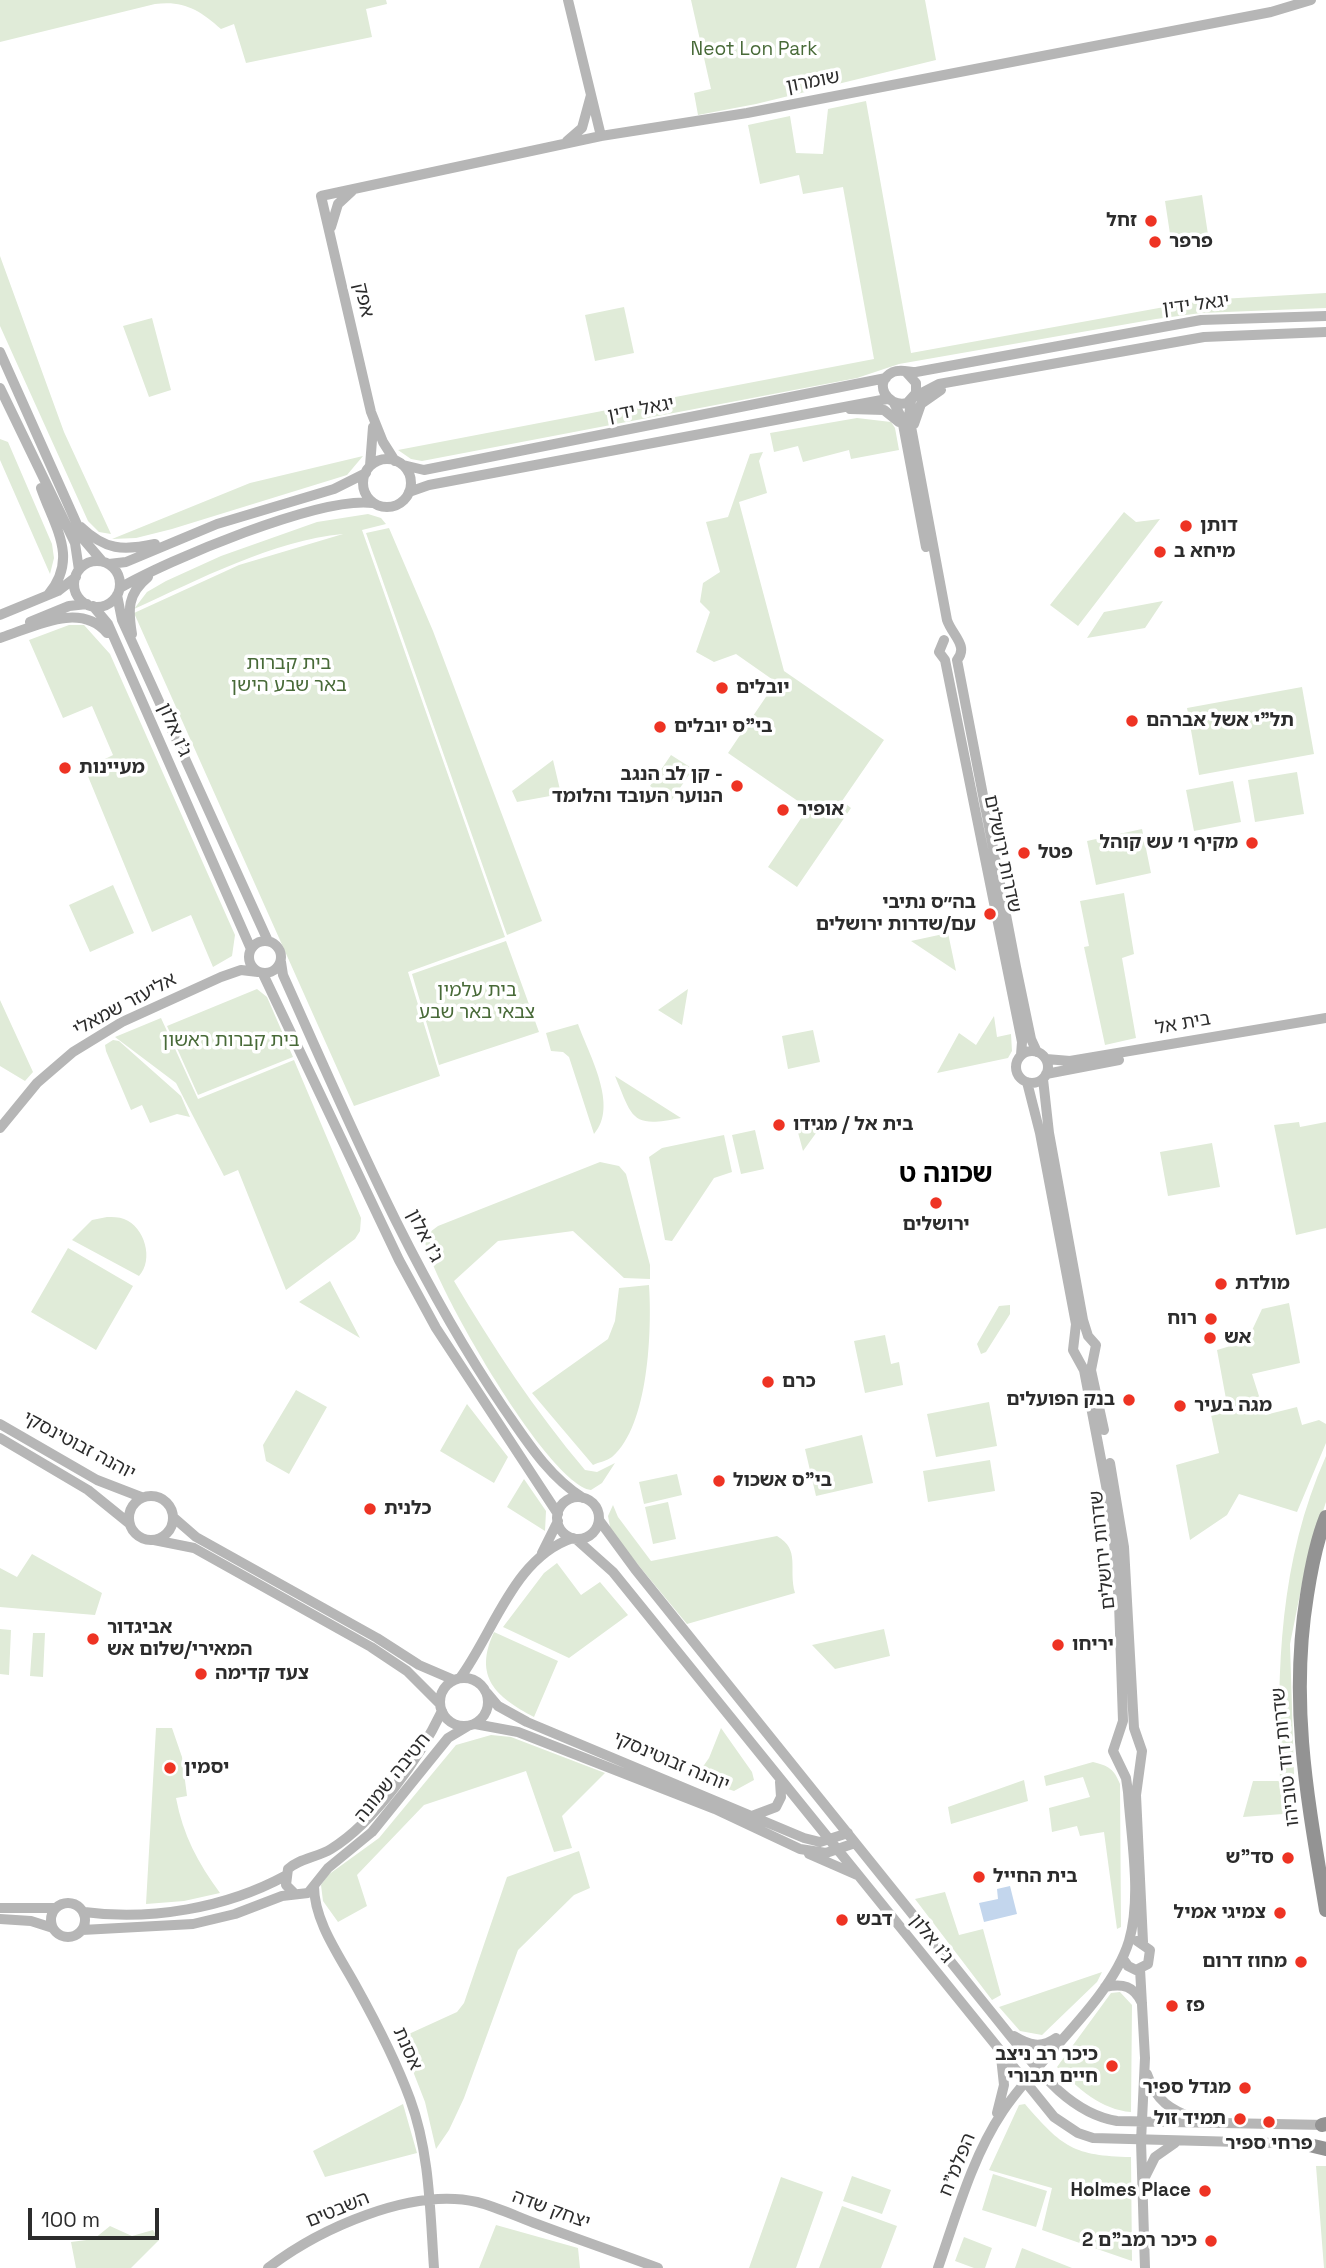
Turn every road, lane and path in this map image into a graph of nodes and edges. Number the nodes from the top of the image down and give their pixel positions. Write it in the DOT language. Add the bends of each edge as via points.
graph roads {
  1 [pos="568,0"];
  2 [pos="1311,0"];
  3 [pos="591,93"];
  4 [pos="601,136"];
  5 [pos="560,145"];
  6 [pos="357,188"];
  7 [pos="321,196"];
  8 [pos="330,237"];
  9 [pos="1323,315"];
  10 [pos="1326,332"];
  11 [pos="0,352"];
  12 [pos="906,372"];
  13 [pos="886,378"];
  14 [pos="973,378"];
  15 [pos="0,388"];
  16 [pos="912,399"];
  17 [pos="891,401"];
  18 [pos="816,410"];
  19 [pos="371,412"];
  20 [pos="904,431"];
  21 [pos="22,439"];
  22 [pos="915,449"];
  23 [pos="399,463"];
  24 [pos="368,469"];
  25 [pos="409,492"];
  26 [pos="373,503"];
  27 [pos="76,522"];
  28 [pos="178,539"];
  29 [pos="173,561"];
  30 [pos="105,562"];
  31 [pos="77,573"];
  32 [pos="119,592"];
  33 [pos="48,595"];
  34 [pos="90,605"];
  35 [pos="0,615"];
  36 [pos="0,636"];
  37 [pos="949,639"];
  38 [pos="116,644"];
  39 [pos="135,651"];
  40 [pos="951,660"];
  41 [pos="268,941"];
  42 [pos="250,951"];
  43 [pos="281,962"];
  44 [pos="260,973"];
  45 [pos="214,980"];
  46 [pos="1326,1018"];
  47 [pos="1326,1025"];
  48 [pos="1021,1055"];
  49 [pos="1042,1055"];
  50 [pos="1045,1076"];
  51 [pos="1027,1082"];
  52 [pos="0,1128"];
  53 [pos="1088,1336"];
  54 [pos="1074,1340"];
  55 [pos="1093,1356"];
  56 [pos="1079,1358"];
  57 [pos="0,1424"];
  58 [pos="0,1438"];
  59 [pos="141,1497"];
  60 [pos="583,1498"];
  61 [pos="173,1517"];
  62 [pos="558,1517"];
  63 [pos="1326,1517"];
  64 [pos="599,1520"];
  65 [pos="130,1524"];
  66 [pos="575,1538"];
  67 [pos="154,1540"];
  68 [pos="537,1562"];
  69 [pos="482,1642"];
  70 [pos="457,1679"];
  71 [pos="485,1689"];
  72 [pos="441,1707"];
  73 [pos="472,1725"];
  74 [pos="1119,1741"];
  75 [pos="1138,1742"];
  76 [pos="1139,1761"];
  77 [pos="1121,1765"];
  78 [pos="779,1779"];
  79 [pos="752,1816"];
  80 [pos="848,1833"];
  81 [pos="829,1840"];
  82 [pos="855,1843"];
  83 [pos="800,1849"];
  84 [pos="837,1850"];
  85 [pos="302,1863"];
  86 [pos="857,1875"];
  87 [pos="285,1876"];
  88 [pos="315,1884"];
  89 [pos="297,1894"];
  90 [pos="0,1908"];
  91 [pos="55,1908"];
  92 [pos="1326,1910"];
  93 [pos="84,1912"];
  94 [pos="0,1919"];
  95 [pos="321,1921"];
  96 [pos="53,1928"];
  97 [pos="82,1930"];
  98 [pos="1143,1942"];
  99 [pos="1128,1944"];
  100 [pos="1123,1959"];
  101 [pos="1140,1969"];
  102 [pos="1105,1987"];
  103 [pos="1144,2006"];
  104 [pos="1067,2031"];
  105 [pos="1008,2033"];
  106 [pos="1001,2054"];
  107 [pos="1036,2067"];
  108 [pos="1145,2067"];
  109 [pos="1023,2082"];
  110 [pos="1142,2122"];
  111 [pos="1206,2123"];
  112 [pos="1325,2125"];
  113 [pos="993,2128"];
  114 [pos="1141,2141"];
  115 [pos="1180,2141"];
  116 [pos="1305,2144"];
  117 [pos="1326,2147"];
  118 [pos="1143,2186"];
  119 [pos="429,2202"];
  120 [pos="268,2268"];
  121 [pos="434,2268"];
  122 [pos="658,2268"];
  123 [pos="938,2268"];
  124 [pos="1145,2268"];
  1 -- 3 [label="street"];
  2 -- 4 [label="street, שומרון" via="1271,12 786,105"];
  3 -- 4 [label="street"];
  3 -- 5 [label="street" via="582,128"];
  4 -- 5 [label="street, שומרון"];
  5 -- 6 [label="street, שומרון"];
  6 -- 7 [label="street, שומרון"];
  6 -- 8 [label="street" via="338,204"];
  7 -- 8 [label="street, אפק"];
  8 -- 19 [label="street, אפק"];
  9 -- 12 [label="street, יגאל ידין" via="1201,320"];
  10 -- 14 [label="street, יגאל ידין" via="1204,337"];
  11 -- 27 [label="street"];
  12 -- 13 [label="street"];
  12 -- 16 [label="street" via="916,383"];
  13 -- 17 [label="street" via="883,388"];
  13 -- 23 [label="street, יגאל ידין" via="424,470"];
  14 -- 16 [label="street, יגאל ידין" via="939,384"];
  14 -- 22 [label="street" via="937,391 921,404 914,422"];
  15 -- 21 [label="street"];
  16 -- 17 [label="street"];
  16 -- 22 [label="street" via="909,416"];
  17 -- 18 [label="street, יגאל ידין"];
  17 -- 20 [label="street"];
  18 -- 20 [label="street" via="884,410 895,416"];
  18 -- 25 [label="street, יגאל ידין"];
  19 -- 23 [label="street, אפק" via="383,442"];
  19 -- 24 [label="street, אפק" via="374,446"];
  20 -- 37 [label="street"];
  21 -- 31 [label="street" via="75,543"];
  21 -- 33 [label="street" via="65,558 61,577"];
  22 -- 37 [label="street"];
  23 -- 24 [label="street" via="382,460"];
  23 -- 25 [label="street" via="410,477"];
  24 -- 26 [label="street" via="363,486"];
  24 -- 28 [label="street" via="334,489"];
  25 -- 26 [label="street" via="392,507"];
  26 -- 29 [label="street" via="353,503 276,523"];
  27 -- 28 [label="street" via="99,543 116,549"];
  27 -- 30 [label="street" via="90,550"];
  28 -- 30 [label="street" via="126,562"];
  29 -- 32 [label="street"];
  29 -- 39 [label="street" via="147,577 133,593 128,611"];
  30 -- 31 [label="street" via="89,562"];
  30 -- 32 [label="street" via="118,574"];
  31 -- 33 [label="street"];
  31 -- 34 [label="street" via="76,592"];
  32 -- 34 [label="street" via="107,604"];
  32 -- 39 [label="street, ג'ו אלון" via="122,620"];
  33 -- 35 [label="street"];
  34 -- 36 [label="street" via="69,606"];
  34 -- 38 [label="street, ג'ו אלון" via="107,624"];
  36 -- 38 [label="street" via="78,616 94,621"];
  37 -- 40 [label="street" via="939,649"];
  37 -- 40 [label="street" via="963,650"];
  38 -- 42 [label="street, ג'ו אלון"];
  39 -- 41 [label="street, ג'ו אלון"];
  40 -- 48 [label="street, שדרות ירושלים"];
  40 -- 49 [label="street, שדרות ירושלים" via="1031,1039"];
  41 -- 42 [label="street" via="258,942"];
  41 -- 43 [label="street" via="277,946"];
  42 -- 44 [label="street" via="250,964"];
  42 -- 45 [label="street, אליעזר שמאלי"];
  43 -- 44 [label="street" via="276,970"];
  43 -- 60 [label="street, ג'ו אלון" via="374,1176 448,1321 541,1460"];
  44 -- 45 [label="street, אליעזר שמאלי" via="241,970"];
  44 -- 62 [label="street, ג'ו אלון" via="271,984 399,1260 436,1328"];
  45 -- 52 [label="street, אליעזר שמאלי" via="122,1022 73,1052 35,1086"];
  46 -- 49 [label="street, בית אל" via="1070,1061"];
  47 -- 50 [label="street, בית אל"];
  48 -- 49 [label="street, בית אל"];
  48 -- 51 [label="street, שדרות ירושלים" via="1016,1070"];
  49 -- 50 [label="street, שדרות ירושלים"];
  50 -- 51 [label="street, בית אל"];
  50 -- 53 [label="street" via="1049,1133"];
  51 -- 54 [label="street" via="1076,1324"];
  53 -- 54 [label="street"];
  53 -- 55 [label="street" via="1096,1345"];
  54 -- 56 [label="street" via="1073,1350"];
  55 -- 56 [label="street"];
  55 -- 75 [label="street, שדרות ירושלים" via="1091,1370 1125,1547 1133,1728"];
  56 -- 74 [label="street, שדרות ירושלים" via="1112,1517 1123,1706"];
  57 -- 59 [label="street, יוהנה זבוטינסקי" via="97,1480"];
  58 -- 65 [label="street, יוהנה זבוטינסקי" via="88,1490"];
  59 -- 61 [label="street" via="165,1501"];
  59 -- 65 [label="street" via="129,1512"];
  60 -- 62 [label="street" via="570,1499"];
  60 -- 64 [label="street" via="594,1505"];
  61 -- 67 [label="street" via="165,1535"];
  61 -- 70 [label="street" via="196,1537 419,1665"];
  62 -- 66 [label="street" via="563,1532"];
  62 -- 68 [label="street"];
  63 -- 92 [label="highway, שדרות דוד טוביהו" via="1313,1559 1297,1688 1303,1769"];
  64 -- 66 [label="street" via="589,1536"];
  64 -- 80 [label="street, ג'ו אלון"];
  65 -- 67 [label="street" via="140,1537"];
  66 -- 68 [label="street" via="555,1546"];
  66 -- 78 [label="street, ג'ו אלון" via="613,1572"];
  67 -- 72 [label="street" via="194,1548 371,1647 407,1671"];
  68 -- 69 [label="street" via="510,1595"];
  69 -- 70 [label="street"];
  69 -- 71 [label="street" via="478,1666"];
  70 -- 71 [label="street"];
  70 -- 72 [label="street" via="443,1690"];
  71 -- 73 [label="street" via="486,1714"];
  71 -- 79 [label="street, יוהנה זבוטינסקי" via="498,1706 527,1722"];
  72 -- 73 [label="street" via="452,1723"];
  72 -- 85 [label="street, חטיבה שמונה" via="409,1766 362,1822 331,1849"];
  73 -- 83 [label="street, יוהנה זבוטינסקי" via="518,1732 715,1809"];
  73 -- 88 [label="street, חטיבה שמונה" via="448,1738 372,1832"];
  74 -- 75 [label="street" via="1130,1738"];
  74 -- 77 [label="street" via="1113,1751"];
  75 -- 76 [label="street" via="1142,1751"];
  76 -- 77 [label="street"];
  76 -- 98 [label="street" via="1136,1795"];
  77 -- 99 [label="street" via="1128,1792 1134,1892"];
  78 -- 79 [label="street" via="781,1797 776,1807"];
  78 -- 81 [label="street, ג'ו אלון"];
  79 -- 81 [label="street, יוהנה זבוטינסקי" via="814,1841"];
  80 -- 81 [label="street"];
  80 -- 82 [label="street, ג'ו אלון"];
  81 -- 84 [label="street, ג'ו אלון"];
  82 -- 84 [label="street"];
  82 -- 105 [label="street, ג'ו אלון"];
  83 -- 84 [label="street, יוהנה זבוטינסקי" via="819,1854"];
  83 -- 86 [label="street"];
  84 -- 86 [label="street, ג'ו אלון"];
  85 -- 87 [label="street" via="290,1866"];
  85 -- 88 [label="street" via="313,1869"];
  86 -- 106 [label="street, ג'ו אלון"];
  87 -- 89 [label="street" via="288,1889"];
  87 -- 93 [label="street" via="230,1899 190,1908"];
  88 -- 89 [label="street" via="308,1893"];
  88 -- 95 [label="street, אסנת" via="314,1900"];
  89 -- 95 [label="street, אסנת"];
  89 -- 97 [label="street" via="192,1924"];
  90 -- 91 [label="street"];
  91 -- 93 [label="street" via="72,1903"];
  91 -- 96 [label="street"];
  93 -- 97 [label="street"];
  94 -- 96 [label="street"];
  95 -- 119 [label="street, אסנת" via="381,2033 409,2097 423,2147"];
  96 -- 97 [label="street" via="68,1937"];
  98 -- 99 [label="street"];
  98 -- 101 [label="street" via="1151,1957"];
  99 -- 100 [label="street"];
  100 -- 101 [label="street"];
  100 -- 102 [label="street"];
  101 -- 103 [label="street"];
  102 -- 103 [label="street" via="1125,1985"];
  102 -- 104 [label="street"];
  103 -- 108 [label="street"];
  104 -- 105 [label="street" via="1042,2046 1024,2043"];
  104 -- 107 [label="street"];
  105 -- 107 [label="street, ג'ו אלון"];
  106 -- 109 [label="street, ג'ו אלון"];
  106 -- 113 [label="street" via="1004,2085"];
  107 -- 109 [label="street"];
  107 -- 110 [label="street, ג'ו אלון" via="1062,2094 1095,2115"];
  108 -- 110 [label="street"];
  108 -- 111 [label="street" via="1159,2100"];
  109 -- 113 [label="street, הפלמ\"ח"];
  109 -- 114 [label="street, ג'ו אלון" via="1054,2118 1078,2133"];
  110 -- 111 [label="street, ג'ו אלון"];
  110 -- 114 [label="street"];
  111 -- 112 [label="street, ג'ו אלון"];
  113 -- 123 [label="street, הפלמ\"ח"];
  114 -- 115 [label="street, ג'ו אלון"];
  114 -- 118 [label="street"];
  115 -- 116 [label="street, ג'ו אלון"];
  115 -- 118 [label="street" via="1155,2157"];
  116 -- 117 [label="highway"];
  118 -- 124 [label="street"];
  119 -- 120 [label="street, השבטים" via="380,2210 337,2225"];
  119 -- 121 [label="street, אסנת"];
  119 -- 122 [label="street, יצחק שדה" via="478,2202"];
}
